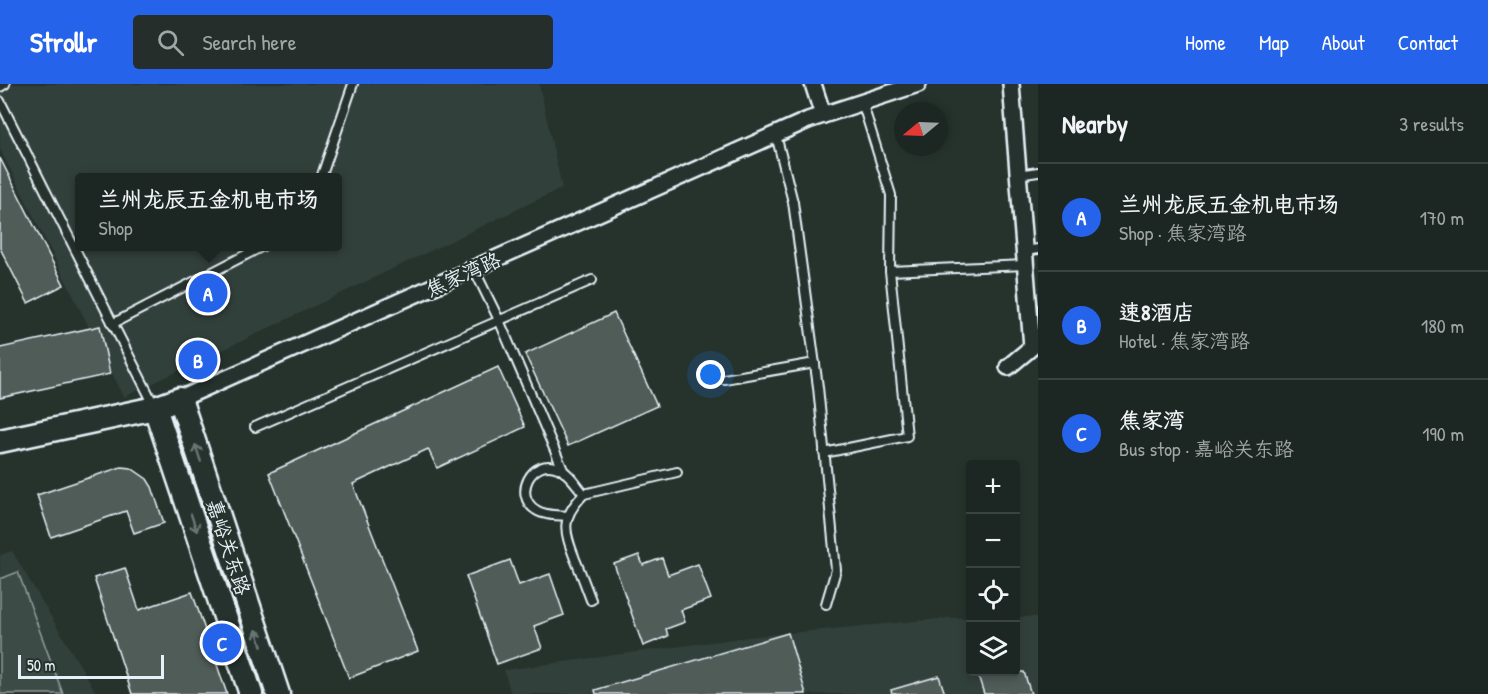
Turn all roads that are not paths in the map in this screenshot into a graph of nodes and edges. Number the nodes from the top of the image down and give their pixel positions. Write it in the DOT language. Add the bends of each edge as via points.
graph roads {
  1 [pos="5,84"];
  2 [pos="353,84"];
  3 [pos="813,84"];
  4 [pos="918,84"];
  5 [pos="1011,84"];
  6 [pos="0,87"];
  7 [pos="0,101"];
  8 [pos="862,102"];
  9 [pos="824,115"];
  10 [pos="776,135"];
  11 [pos="1038,172"];
  12 [pos="322,173"];
  13 [pos="1018,175"];
  14 [pos="75,250"];
  15 [pos="75,251"];
  16 [pos="253,251"];
  17 [pos="1030,255"];
  18 [pos="474,269"];
  19 [pos="890,271"];
  20 [pos="592,280"];
  21 [pos="499,320"];
  22 [pos="112,324"];
  23 [pos="1035,350"];
  24 [pos="815,363"];
  25 [pos="1008,367"];
  26 [pos="724,379"];
  27 [pos="180,399"];
  28 [pos="155,408"];
  29 [pos="255,427"];
  30 [pos="0,441"];
  31 [pos="824,453"];
  32 [pos="677,471"];
  33 [pos="564,472"];
  34 [pos="584,494"];
  35 [pos="568,516"];
  36 [pos="591,600"];
  37 [pos="826,604"];
  38 [pos="251,694"];
  39 [pos="278,694"];
  1 -- 6 [label="lane"];
  2 -- 12 [label="lane"];
  3 -- 9 [label="street"];
  4 -- 8 [label="street, 焦家湾路"];
  5 -- 13 [label="street"];
  7 -- 14 [label="lane"];
  8 -- 9 [label="street, 焦家湾路"];
  8 -- 19 [label="lane" via="891,195"];
  9 -- 10 [label="street, 焦家湾路"];
  10 -- 18 [label="street, 焦家湾路"];
  10 -- 24 [label="lane" via="793,202"];
  11 -- 13 [label="lane"];
  13 -- 17 [label="street"];
  15 -- 22 [label="lane"];
  16 -- 22 [label="lane"];
  17 -- 19 [label="lane"];
  17 -- 23 [label="street"];
  18 -- 21 [label="lane"];
  18 -- 27 [label="street, 焦家湾路"];
  19 -- 31 [label="lane" via="907,436"];
  20 -- 21 [label="lane"];
  21 -- 29 [label="lane"];
  21 -- 33 [label="lane"];
  22 -- 28 [label="lane"];
  23 -- 25 [label="street"];
  24 -- 26 [label="lane"];
  24 -- 31 [label="lane"];
  27 -- 28 [label="main road, 焦家湾路"];
  39 -- 27 [label="main road, 嘉峪关东路, one-way"];
  28 -- 30 [label="main road, 焦家湾路"];
  28 -- 38 [label="main road, 嘉峪关东路, one-way"];
  31 -- 37 [label="lane" via="836,570"];
  32 -- 34 [label="lane"];
  33 -- 34 [label="lane"];
  33 -- 35 [label="lane" via="542,467 529,476 525,491 537,511"];
  34 -- 35 [label="lane"];
  35 -- 36 [label="lane" via="568,544"];
}
